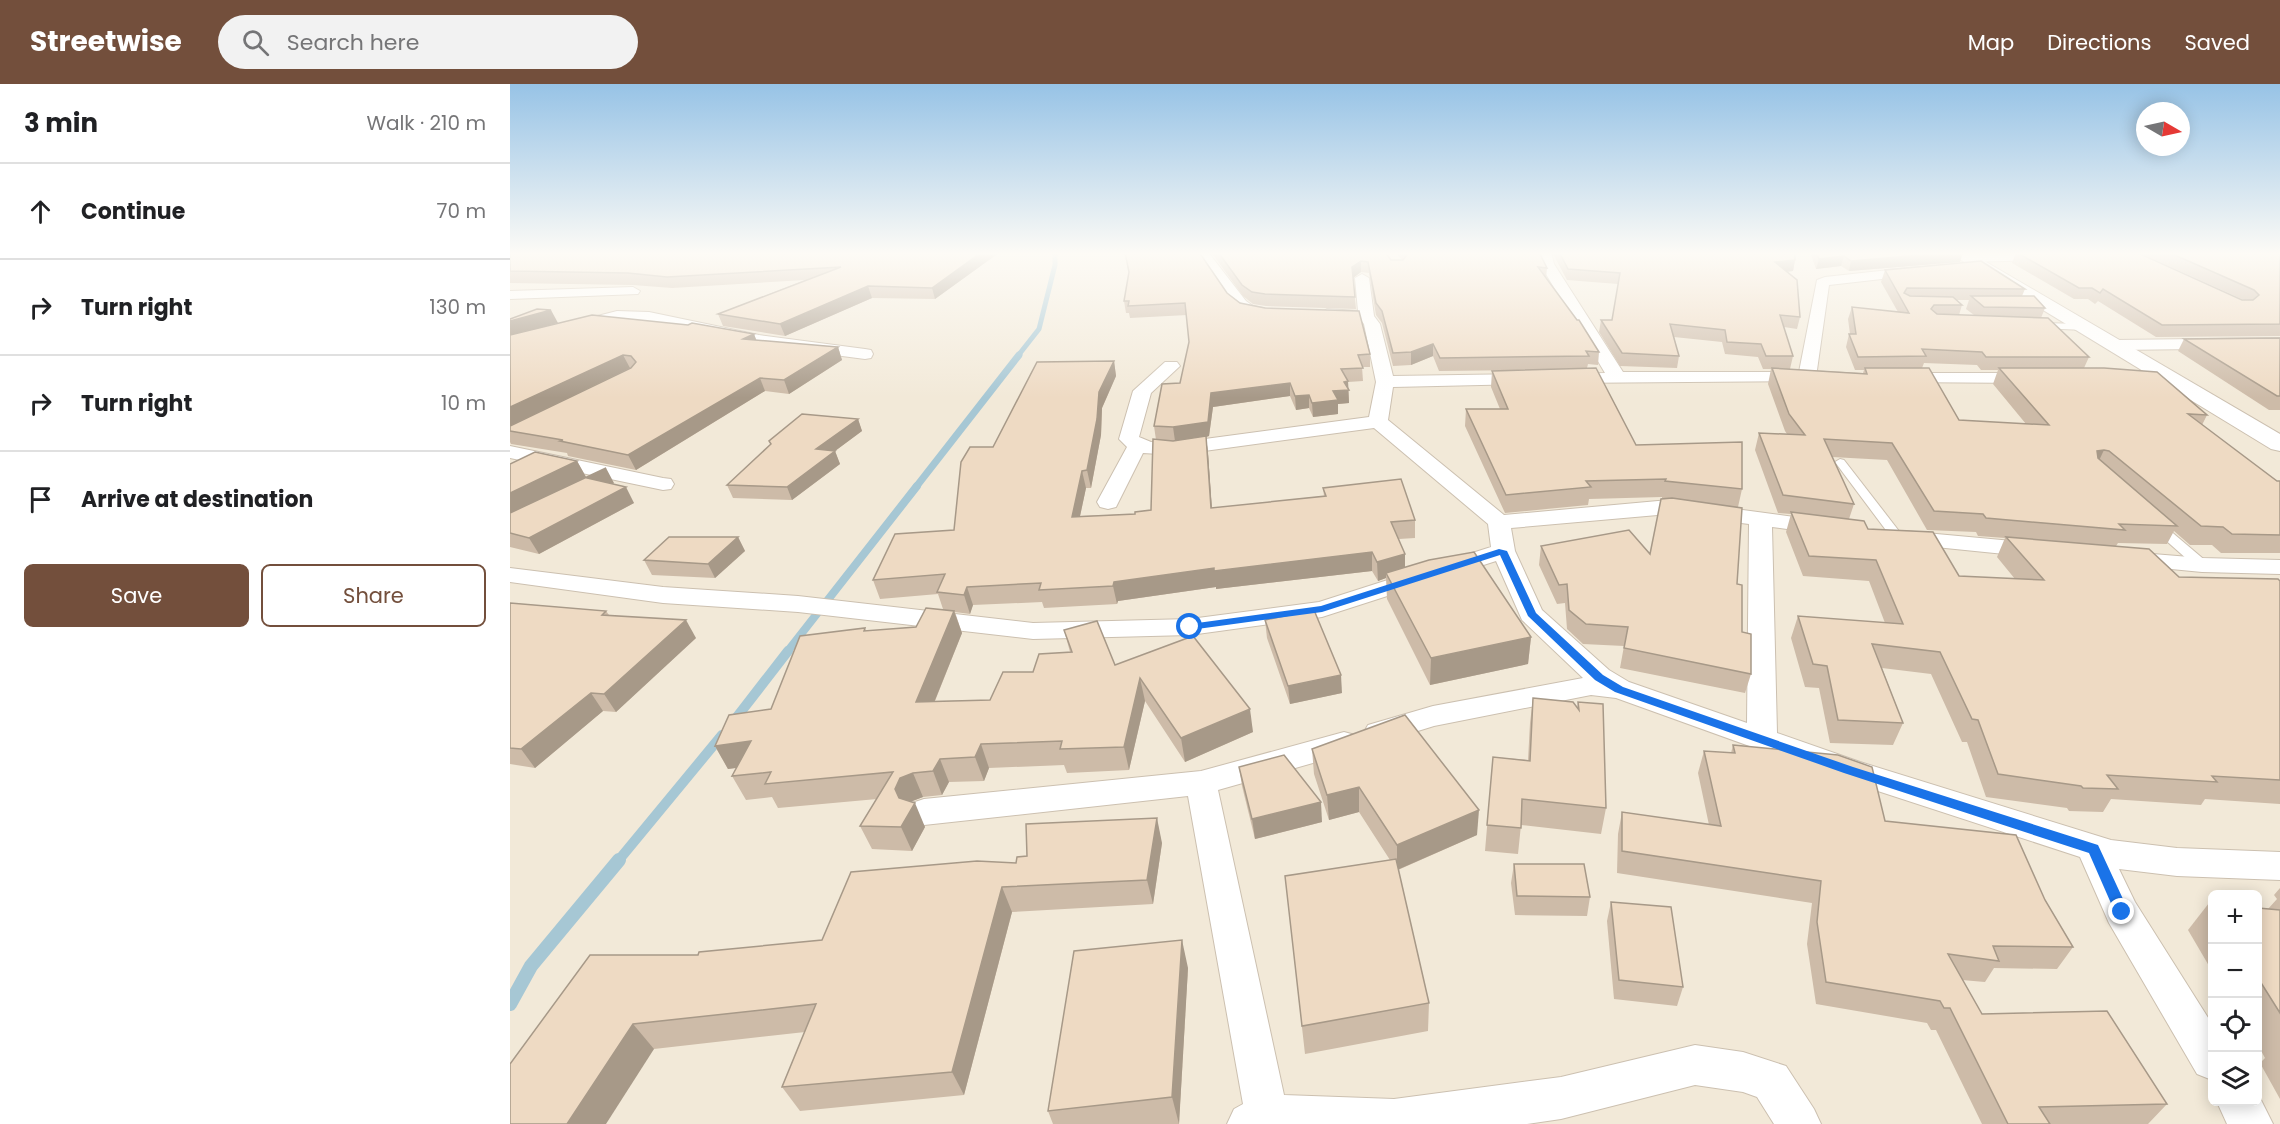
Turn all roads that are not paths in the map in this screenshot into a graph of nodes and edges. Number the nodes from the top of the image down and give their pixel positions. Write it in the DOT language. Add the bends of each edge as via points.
graph roads {
  1 [pos="1235,301"];
  2 [pos="1364,301"];
  3 [pos="1570,301"];
  4 [pos="1820,301"];
  5 [pos="2025,301"];
  6 [pos="2041,311"];
  7 [pos="1277,313"];
  8 [pos="1313,314"];
  9 [pos="1366,316"];
  10 [pos="2035,326"];
  11 [pos="2059,327"];
  12 [pos="2085,327"];
  13 [pos="562,330"];
  14 [pos="2280,343"];
  15 [pos="2115,345"];
  16 [pos="865,354"];
  17 [pos="1171,366"];
  18 [pos="1616,376"];
  19 [pos="2167,376"];
  20 [pos="2134,377"];
  21 [pos="1878,378"];
  22 [pos="2045,378"];
  23 [pos="1385,382"];
  24 [pos="1378,422"];
  25 [pos="2280,444"];
  26 [pos="1137,446"];
  27 [pos="510,452"];
  28 [pos="1840,462"];
  29 [pos="612,474"];
  30 [pos="663,484"];
  31 [pos="582,489"];
  32 [pos="1108,502"];
  33 [pos="1760,519"];
  34 [pos="2148,519"];
  35 [pos="1501,537"];
  36 [pos="1898,538"];
  37 [pos="2062,553"];
  38 [pos="2109,557"];
  39 [pos="2202,565"];
  40 [pos="2280,567"];
  41 [pos="510,575"];
  42 [pos="1619,689"];
  43 [pos="1762,740"];
  44 [pos="1201,783"];
  45 [pos="924,813"];
  46 [pos="2093,849"];
  47 [pos="2280,866"];
  48 [pos="2208,1053"];
  49 [pos="2241,1106"];
  50 [pos="1258,1120"];
  51 [pos="1799,1124"];
  52 [pos="2252,1124"];
  1 -- 7 [label="street" via="1247,310"];
  2 -- 9 [label="street"];
  3 -- 18 [label="street"];
  4 -- 18 [label="street" via="1813,377"];
  5 -- 6 [label="street"];
  6 -- 11 [label="lane"];
  6 -- 12 [label="street"];
  8 -- 9 [label="street"];
  9 -- 23 [label="street" via="1372,324"];
  10 -- 11 [label="lane"];
  11 -- 12 [label="lane"];
  12 -- 15 [label="street"];
  13 -- 16 [label="street" via="596,320 633,316 759,340"];
  14 -- 15 [label="street"];
  15 -- 19 [label="street"];
  17 -- 26 [label="street" via="1142,391 1129,439"];
  18 -- 23 [label="street"];
  19 -- 20 [label="street"];
  19 -- 25 [label="street"];
  21 -- 22 [label="street"];
  23 -- 24 [label="street"];
  24 -- 26 [label="street" via="1175,449"];
  24 -- 35 [label="street"];
  26 -- 32 [label="street"];
  27 -- 29 [label="street"];
  28 -- 36 [label="lane"];
  29 -- 30 [label="street"];
  29 -- 31 [label="street"];
  33 -- 35 [label="street" via="1669,507"];
  33 -- 36 [label="street"];
  33 -- 43 [label="street"];
  34 -- 39 [label="lane"];
  35 -- 41 [label="street" via="1322,609 1190,627 1033,632 798,604 663,595"];
  35 -- 42 [label="street" via="1531,614 1599,677"];
  36 -- 37 [label="street"];
  38 -- 39 [label="street"];
  39 -- 40 [label="street"];
  42 -- 43 [label="street"];
  42 -- 44 [label="street" via="1591,686 1433,716"];
  43 -- 46 [label="street"];
  44 -- 45 [label="street"];
  44 -- 50 [label="street"];
  46 -- 47 [label="street" via="2177,862"];
  46 -- 48 [label="street" via="2122,912"];
  49 -- 52 [label="street"];
  50 -- 51 [label="street" via="1394,1121 1561,1098 1695,1065 1743,1072 1771,1082"];
}
